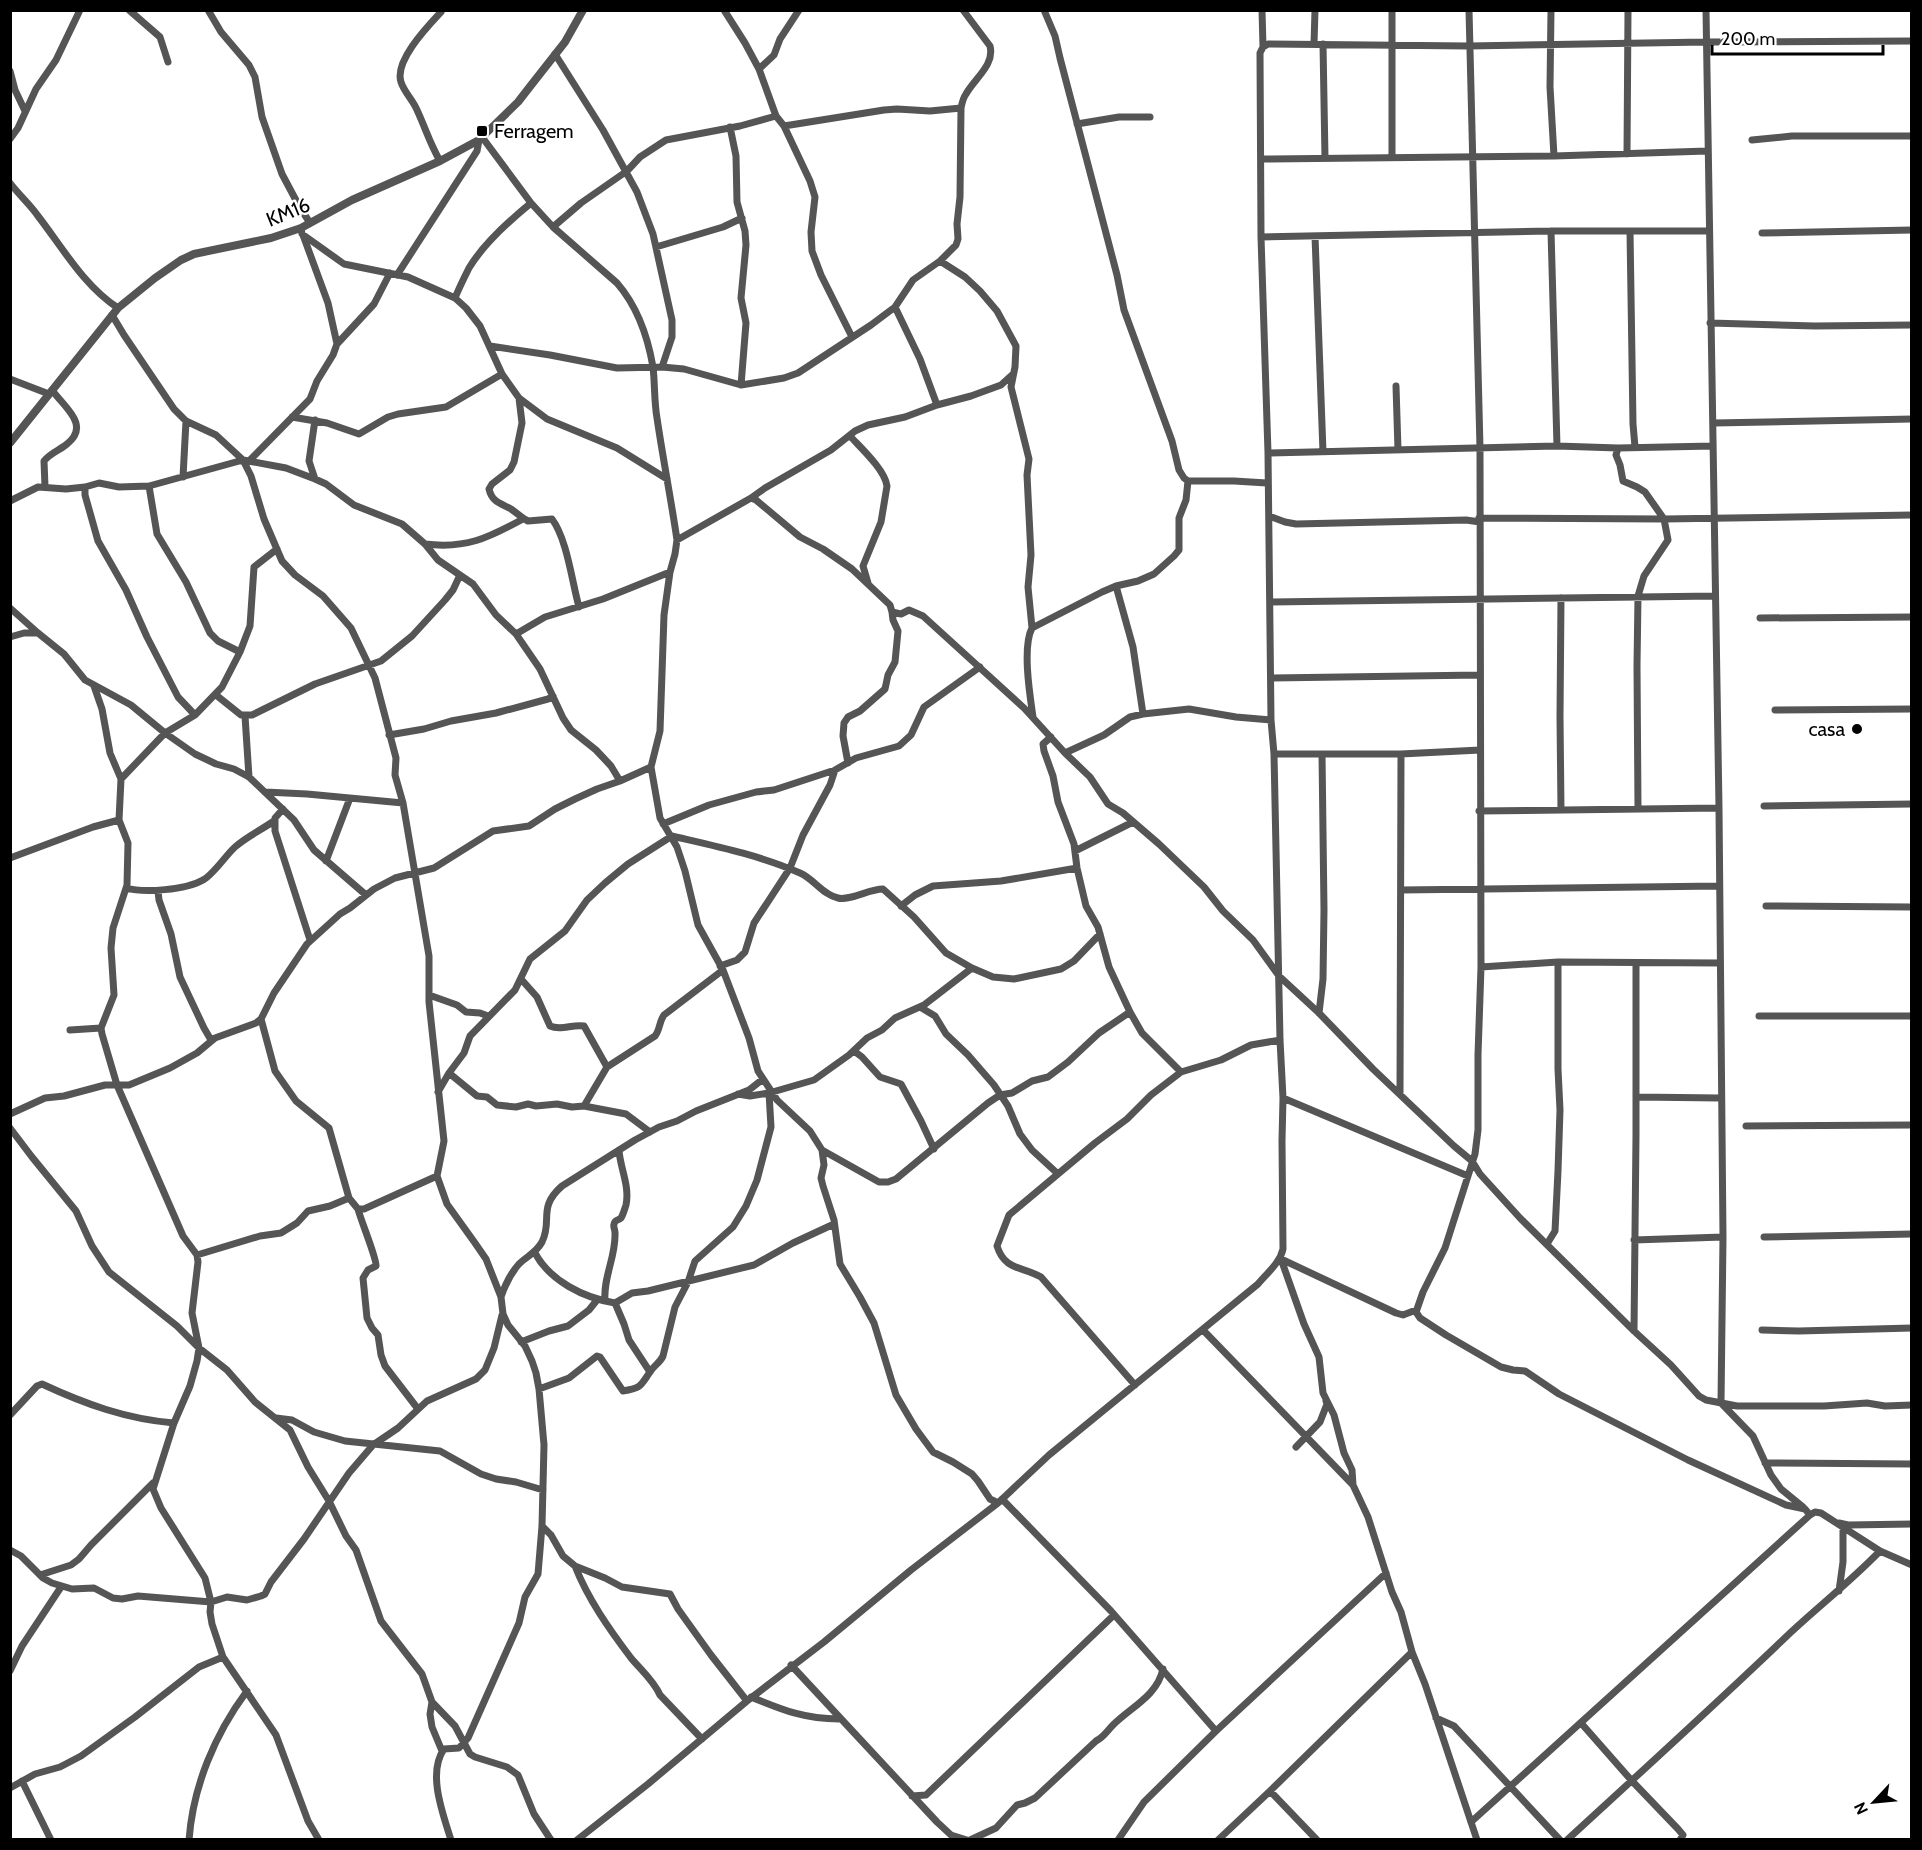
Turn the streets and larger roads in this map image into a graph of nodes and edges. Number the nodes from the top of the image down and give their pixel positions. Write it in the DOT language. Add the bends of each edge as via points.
graph roads {
  1 [pos="80,10"];
  2 [pos="129,10"];
  3 [pos="208,10"];
  4 [pos="583,10"];
  5 [pos="724,10"];
  6 [pos="799,10"];
  7 [pos="963,10"];
  8 [pos="1044,10"];
  9 [pos="1262,10"];
  10 [pos="1315,10"];
  11 [pos="1392,10"];
  12 [pos="1469,10"];
  13 [pos="1551,10"];
  14 [pos="1628,10"];
  15 [pos="1706,10"];
  16 [pos="441,12"];
  17 [pos="1911,40"];
  18 [pos="1706,42"];
  19 [pos="1629,43"];
  20 [pos="1314,44"];
  21 [pos="1323,44"];
  22 [pos="1392,44"];
  23 [pos="1550,44"];
  24 [pos="1469,46"];
  25 [pos="1263,47"];
  26 [pos="555,54"];
  27 [pos="168,62"];
  28 [pos="759,69"];
  29 [pos="10,71"];
  30 [pos="961,108"];
  31 [pos="25,111"];
  32 [pos="776,116"];
  33 [pos="1150,117"];
  34 [pos="1077,124"];
  35 [pos="784,126"];
  36 [pos="730,128"];
  37 [pos="1911,136"];
  38 [pos="480,138"];
  39 [pos="10,140"];
  40 [pos="1752,140"];
  41 [pos="1707,151"];
  42 [pos="1627,154"];
  43 [pos="1472,156"];
  44 [pos="1554,156"];
  45 [pos="1392,157"];
  46 [pos="1325,158"];
  47 [pos="1261,159"];
  48 [pos="440,160"];
  49 [pos="627,171"];
  50 [pos="10,183"];
  51 [pos="531,202"];
  52 [pos="742,218"];
  53 [pos="310,223"];
  54 [pos="553,227"];
  55 [pos="1911,230"];
  56 [pos="302,231"];
  57 [pos="1551,231"];
  58 [pos="1630,231"];
  59 [pos="1708,231"];
  60 [pos="1475,233"];
  61 [pos="1762,233"];
  62 [pos="1316,236"];
  63 [pos="1261,237"];
  64 [pos="656,247"];
  65 [pos="940,261"];
  66 [pos="394,274"];
  67 [pos="454,298"];
  68 [pos="895,307"];
  69 [pos="115,311"];
  70 [pos="1710,323"];
  71 [pos="1911,325"];
  72 [pos="852,337"];
  73 [pos="337,344"];
  74 [pos="490,346"];
  75 [pos="662,367"];
  76 [pos="652,368"];
  77 [pos="1014,373"];
  78 [pos="502,374"];
  79 [pos="10,379"];
  80 [pos="741,385"];
  81 [pos="1396,386"];
  82 [pos="50,392"];
  83 [pos="519,398"];
  84 [pos="937,405"];
  85 [pos="292,417"];
  86 [pos="315,420"];
  87 [pos="1911,420"];
  88 [pos="186,421"];
  89 [pos="1714,423"];
  90 [pos="850,436"];
  91 [pos="10,443"];
  92 [pos="1557,446"];
  93 [pos="1713,446"];
  94 [pos="1635,447"];
  95 [pos="1480,448"];
  96 [pos="1618,448"];
  97 [pos="1398,450"];
  98 [pos="1323,452"];
  99 [pos="1268,453"];
  100 [pos="246,460"];
  101 [pos="183,477"];
  102 [pos="315,479"];
  103 [pos="667,479"];
  104 [pos="1188,481"];
  105 [pos="1268,483"];
  106 [pos="149,486"];
  107 [pos="45,487"];
  108 [pos="86,487"];
  109 [pos="752,498"];
  110 [pos="10,501"];
  111 [pos="1911,515"];
  112 [pos="1269,516"];
  113 [pos="1715,518"];
  114 [pos="524,519"];
  115 [pos="1664,519"];
  116 [pos="1480,520"];
  117 [pos="677,540"];
  118 [pos="425,544"];
  119 [pos="277,549"];
  120 [pos="670,572"];
  121 [pos="460,575"];
  122 [pos="1116,586"];
  123 [pos="871,588"];
  124 [pos="1638,596"];
  125 [pos="1715,596"];
  126 [pos="1561,598"];
  127 [pos="1481,599"];
  128 [pos="1271,602"];
  129 [pos="579,607"];
  130 [pos="10,608"];
  131 [pos="892,612"];
  132 [pos="1911,616"];
  133 [pos="1760,618"];
  134 [pos="1032,628"];
  135 [pos="38,633"];
  136 [pos="516,634"];
  137 [pos="10,638"];
  138 [pos="240,652"];
  139 [pos="369,665"];
  140 [pos="980,667"];
  141 [pos="1480,675"];
  142 [pos="1272,678"];
  143 [pos="94,686"];
  144 [pos="216,695"];
  145 [pos="553,696"];
  146 [pos="1911,709"];
  147 [pos="1775,710"];
  148 [pos="1143,714"];
  149 [pos="195,715"];
  150 [pos="245,716"];
  151 [pos="1033,717"];
  152 [pos="1271,720"];
  153 [pos="165,733"];
  154 [pos="389,735"];
  155 [pos="1051,737"];
  156 [pos="1480,750"];
  157 [pos="1065,753"];
  158 [pos="1274,754"];
  159 [pos="1322,754"];
  160 [pos="1401,754"];
  161 [pos="848,763"];
  162 [pos="651,767"];
  163 [pos="835,770"];
  164 [pos="249,777"];
  165 [pos="121,779"];
  166 [pos="620,782"];
  167 [pos="265,792"];
  168 [pos="350,798"];
  169 [pos="404,803"];
  170 [pos="1911,804"];
  171 [pos="1764,806"];
  172 [pos="1719,808"];
  173 [pos="283,809"];
  174 [pos="1638,809"];
  175 [pos="1561,810"];
  176 [pos="1479,811"];
  177 [pos="119,820"];
  178 [pos="274,821"];
  179 [pos="1133,822"];
  180 [pos="663,824"];
  181 [pos="672,837"];
  182 [pos="1075,851"];
  183 [pos="10,858"];
  184 [pos="326,861"];
  185 [pos="790,868"];
  186 [pos="1077,868"];
  187 [pos="415,873"];
  188 [pos="1719,886"];
  189 [pos="126,888"];
  190 [pos="1401,890"];
  191 [pos="1480,890"];
  192 [pos="158,891"];
  193 [pos="366,895"];
  194 [pos="901,906"];
  195 [pos="1766,906"];
  196 [pos="1911,908"];
  197 [pos="1100,934"];
  198 [pos="310,940"];
  199 [pos="1558,962"];
  200 [pos="1636,963"];
  201 [pos="1719,963"];
  202 [pos="1481,967"];
  203 [pos="722,968"];
  204 [pos="972,968"];
  205 [pos="1279,976"];
  206 [pos="521,979"];
  207 [pos="429,994"];
  208 [pos="920,1006"];
  209 [pos="1130,1012"];
  210 [pos="1319,1013"];
  211 [pos="489,1016"];
  212 [pos="1759,1016"];
  213 [pos="1911,1016"];
  214 [pos="261,1019"];
  215 [pos="101,1028"];
  216 [pos="70,1030"];
  217 [pos="211,1040"];
  218 [pos="1280,1040"];
  219 [pos="854,1051"];
  220 [pos="607,1067"];
  221 [pos="1181,1072"];
  222 [pos="449,1073"];
  223 [pos="763,1079"];
  224 [pos="117,1084"];
  225 [pos="438,1092"];
  226 [pos="770,1093"];
  227 [pos="738,1094"];
  228 [pos="1400,1094"];
  229 [pos="1000,1095"];
  230 [pos="1636,1097"];
  231 [pos="1283,1098"];
  232 [pos="1720,1098"];
  233 [pos="584,1106"];
  234 [pos="10,1114"];
  235 [pos="1911,1125"];
  236 [pos="1746,1126"];
  237 [pos="10,1128"];
  238 [pos="650,1132"];
  239 [pos="934,1149"];
  240 [pos="619,1150"];
  241 [pos="822,1150"];
  242 [pos="1472,1161"];
  243 [pos="1058,1174"];
  244 [pos="437,1176"];
  245 [pos="1468,1176"];
  246 [pos="349,1197"];
  247 [pos="358,1209"];
  248 [pos="834,1224"];
  249 [pos="1911,1234"];
  250 [pos="1764,1236"];
  251 [pos="1722,1237"];
  252 [pos="1634,1240"];
  253 [pos="1547,1244"];
  254 [pos="535,1253"];
  255 [pos="197,1255"];
  256 [pos="1281,1259"];
  257 [pos="688,1282"];
  258 [pos="501,1297"];
  259 [pos="601,1301"];
  260 [pos="615,1303"];
  261 [pos="1416,1310"];
  262 [pos="503,1314"];
  263 [pos="1911,1328"];
  264 [pos="1203,1330"];
  265 [pos="1762,1330"];
  266 [pos="1634,1331"];
  267 [pos="521,1342"];
  268 [pos="200,1348"];
  269 [pos="650,1372"];
  270 [pos="1135,1385"];
  271 [pos="539,1389"];
  272 [pos="1325,1400"];
  273 [pos="1721,1404"];
  274 [pos="1911,1405"];
  275 [pos="418,1409"];
  276 [pos="10,1415"];
  277 [pos="276,1418"];
  278 [pos="174,1423"];
  279 [pos="1306,1437"];
  280 [pos="373,1445"];
  281 [pos="1296,1447"];
  282 [pos="1765,1463"];
  283 [pos="1911,1464"];
  284 [pos="153,1484"];
  285 [pos="1353,1485"];
  286 [pos="543,1490"];
  287 [pos="329,1501"];
  288 [pos="1000,1501"];
  289 [pos="1807,1512"];
  290 [pos="1836,1522"];
  291 [pos="1911,1524"];
  292 [pos="542,1526"];
  293 [pos="1843,1528"];
  294 [pos="10,1550"];
  295 [pos="1880,1551"];
  296 [pos="1911,1565"];
  297 [pos="575,1566"];
  298 [pos="1386,1573"];
  299 [pos="40,1575"];
  300 [pos="61,1587"];
  301 [pos="1839,1591"];
  302 [pos="212,1602"];
  303 [pos="1114,1615"];
  304 [pos="1412,1652"];
  305 [pos="223,1657"];
  306 [pos="791,1665"];
  307 [pos="1163,1669"];
  308 [pos="10,1671"];
  309 [pos="247,1691"];
  310 [pos="749,1699"];
  311 [pos="432,1702"];
  312 [pos="1436,1718"];
  313 [pos="839,1719"];
  314 [pos="1581,1722"];
  315 [pos="1216,1731"];
  316 [pos="702,1739"];
  317 [pos="464,1744"];
  318 [pos="442,1751"];
  319 [pos="22,1781"];
  320 [pos="1632,1781"];
  321 [pos="1512,1786"];
  322 [pos="10,1788"];
  323 [pos="1270,1791"];
  324 [pos="926,1795"];
  325 [pos="912,1797"];
  326 [pos="923,1808"];
  327 [pos="1471,1822"];
  328 [pos="51,1839"];
  329 [pos="189,1839"];
  330 [pos="319,1839"];
  331 [pos="451,1839"];
  332 [pos="550,1839"];
  333 [pos="577,1839"];
  334 [pos="968,1839"];
  335 [pos="1118,1839"];
  336 [pos="1218,1839"];
  337 [pos="1317,1839"];
  338 [pos="1477,1839"];
  339 [pos="1560,1839"];
  340 [pos="1567,1839"];
  341 [pos="1680,1839"];
  1 -- 31 [label="street"];
  2 -- 27 [label="street" via="160,37"];
  3 -- 53 [label="street" via="249,64 278,163"];
  4 -- 26 [label="street, KM16"];
  5 -- 28 [label="street"];
  6 -- 28 [label="street" via="774,55"];
  7 -- 30 [label="street" via="992,53"];
  8 -- 34 [label="street" via="1055,36"];
  9 -- 25 [label="street"];
  10 -- 20 [label="street"];
  11 -- 22 [label="street"];
  12 -- 24 [label="street"];
  13 -- 23 [label="street"];
  14 -- 19 [label="street"];
  15 -- 18 [label="street"];
  16 -- 48 [label="street" via="418,38 400,75"];
  17 -- 18 [label="street"];
  18 -- 19 [label="street"];
  18 -- 41 [label="street"];
  19 -- 23 [label="street"];
  19 -- 42 [label="street"];
  20 -- 21 [label="street"];
  20 -- 25 [label="street"];
  21 -- 22 [label="street"];
  21 -- 46 [label="street"];
  22 -- 24 [label="street"];
  22 -- 45 [label="street"];
  23 -- 24 [label="street"];
  23 -- 44 [label="street"];
  24 -- 43 [label="street"];
  25 -- 47 [label="street"];
  26 -- 38 [label="street, KM16" via="518,102"];
  26 -- 49 [label="street"];
  28 -- 32 [label="street"];
  29 -- 31 [label="street"];
  30 -- 35 [label="street" via="884,110"];
  30 -- 65 [label="street" via="958,239"];
  31 -- 39 [label="street"];
  32 -- 35 [label="street"];
  32 -- 36 [label="street"];
  33 -- 34 [label="street"];
  34 -- 104 [label="street" via="1124,310 1166,422 1179,470"];
  35 -- 72 [label="street" via="815,197 811,232 817,264"];
  36 -- 49 [label="street" via="666,140"];
  36 -- 52 [label="street" via="737,171 736,202"];
  37 -- 40 [label="street"];
  38 -- 48 [label="street, KM16"];
  38 -- 51 [label="street"];
  38 -- 66 [label="street" via="477,151"];
  41 -- 42 [label="street"];
  41 -- 59 [label="street"];
  42 -- 44 [label="street"];
  43 -- 44 [label="street"];
  43 -- 45 [label="street"];
  43 -- 60 [label="street"];
  45 -- 46 [label="street"];
  46 -- 47 [label="street"];
  47 -- 63 [label="street"];
  48 -- 53 [label="street, KM16"];
  49 -- 54 [label="street"];
  49 -- 64 [label="street"];
  50 -- 69 [label="street"];
  51 -- 54 [label="street"];
  51 -- 67 [label="street" via="477,256"];
  52 -- 64 [label="street"];
  52 -- 80 [label="street" via="746,258 741,298 746,323"];
  53 -- 56 [label="street, KM16"];
  54 -- 76 [label="street" via="626,294 645,337"];
  55 -- 61 [label="street"];
  56 -- 66 [label="street" via="344,264"];
  56 -- 69 [label="street, KM16" via="194,254 154,278"];
  56 -- 73 [label="street" via="328,303"];
  57 -- 58 [label="street"];
  57 -- 60 [label="street"];
  57 -- 92 [label="street"];
  58 -- 59 [label="street"];
  58 -- 94 [label="street"];
  59 -- 70 [label="street"];
  60 -- 62 [label="street"];
  60 -- 95 [label="street"];
  62 -- 63 [label="street"];
  62 -- 98 [label="street"];
  63 -- 99 [label="street"];
  64 -- 75 [label="street" via="672,320 672,337"];
  65 -- 68 [label="street" via="913,280"];
  65 -- 77 [label="street" via="965,277 997,311 1016,346"];
  66 -- 67 [label="street"];
  66 -- 73 [label="street" via="374,304"];
  67 -- 74 [label="street" via="480,326"];
  68 -- 72 [label="street"];
  68 -- 84 [label="street"];
  69 -- 82 [label="street, KM16"];
  69 -- 88 [label="street" via="124,335"];
  70 -- 71 [label="street"];
  70 -- 89 [label="street"];
  72 -- 80 [label="street" via="798,374"];
  73 -- 85 [label="street" via="310,399"];
  74 -- 76 [label="street" via="617,368"];
  74 -- 78 [label="street"];
  75 -- 76 [label="street"];
  75 -- 80 [label="street"];
  76 -- 103 [label="street"];
  77 -- 84 [label="street" via="1001,385"];
  77 -- 134 [label="street" via="1012,392 1029,459 1028,587"];
  78 -- 83 [label="street"];
  78 -- 86 [label="street" via="446,407 388,417 359,434"];
  79 -- 82 [label="street"];
  81 -- 97 [label="street"];
  82 -- 91 [label="street, KM16"];
  82 -- 107 [label="street" via="73,415 78,428 69,443 44,461"];
  83 -- 103 [label="street" via="548,419 617,448"];
  83 -- 114 [label="street" via="522,423 514,462 489,489 495,501"];
  84 -- 90 [label="street" via="898,420 868,425"];
  85 -- 86 [label="street"];
  85 -- 100 [label="street"];
  86 -- 102 [label="street" via="309,461"];
  87 -- 89 [label="street"];
  88 -- 100 [label="street" via="216,435"];
  88 -- 101 [label="street"];
  89 -- 93 [label="street"];
  90 -- 109 [label="street"];
  90 -- 123 [label="street" via="887,486 881,522 863,566"];
  92 -- 95 [label="street"];
  92 -- 96 [label="street"];
  93 -- 94 [label="street"];
  93 -- 113 [label="street"];
  94 -- 96 [label="street"];
  95 -- 97 [label="street"];
  95 -- 116 [label="street"];
  96 -- 115 [label="street" via="1616,455 1623,481 1642,489"];
  97 -- 98 [label="street"];
  98 -- 99 [label="street"];
  99 -- 105 [label="street"];
  100 -- 101 [label="street"];
  100 -- 102 [label="street"];
  100 -- 119 [label="street"];
  101 -- 106 [label="street"];
  102 -- 118 [label="street" via="354,505 402,524"];
  103 -- 117 [label="street"];
  104 -- 105 [label="street"];
  104 -- 122 [label="street" via="1179,518 1177,553 1154,574"];
  105 -- 112 [label="street"];
  106 -- 108 [label="street" via="99,483"];
  106 -- 138 [label="street" via="158,534 210,633"];
  107 -- 108 [label="street"];
  107 -- 110 [label="street"];
  108 -- 149 [label="street" via="98,541 178,697"];
  109 -- 117 [label="street"];
  109 -- 123 [label="street" via="800,537 852,569"];
  111 -- 113 [label="street"];
  112 -- 116 [label="street" via="1296,524"];
  112 -- 128 [label="street"];
  113 -- 115 [label="street"];
  113 -- 125 [label="street"];
  114 -- 118 [label="street" via="466,544"];
  114 -- 129 [label="street" via="552,519 557,525"];
  115 -- 116 [label="street"];
  115 -- 124 [label="street" via="1668,540 1644,576"];
  116 -- 127 [label="street"];
  117 -- 120 [label="street"];
  118 -- 121 [label="street" via="438,560"];
  119 -- 138 [label="street" via="254,567 251,620"];
  119 -- 139 [label="street" via="285,565 323,596 351,628"];
  120 -- 129 [label="street"];
  120 -- 162 [label="street" via="662,644 660,731"];
  121 -- 136 [label="street" via="474,585"];
  121 -- 139 [label="street" via="453,590 412,636 381,661"];
  122 -- 134 [label="street"];
  122 -- 148 [label="street" via="1134,647"];
  123 -- 131 [label="street" via="890,605"];
  124 -- 125 [label="street"];
  124 -- 126 [label="street"];
  124 -- 174 [label="street"];
  125 -- 172 [label="street"];
  126 -- 127 [label="street"];
  126 -- 175 [label="street"];
  127 -- 128 [label="street"];
  127 -- 141 [label="street"];
  128 -- 142 [label="street"];
  129 -- 136 [label="street" via="545,617"];
  130 -- 135 [label="street"];
  131 -- 140 [label="street" via="901,614 909,610 923,615"];
  131 -- 161 [label="street" via="898,631 896,662 885,688 844,723"];
  132 -- 133 [label="street"];
  134 -- 151 [label="street" via="1028,664"];
  135 -- 137 [label="street"];
  135 -- 143 [label="street"];
  136 -- 145 [label="street"];
  138 -- 144 [label="street"];
  139 -- 150 [label="street"];
  139 -- 154 [label="street"];
  140 -- 151 [label="street"];
  140 -- 161 [label="street" via="924,707 911,735 898,746"];
  141 -- 142 [label="street"];
  141 -- 156 [label="street"];
  142 -- 152 [label="street"];
  143 -- 153 [label="street" via="131,705"];
  143 -- 165 [label="street" via="108,747"];
  144 -- 149 [label="street"];
  144 -- 150 [label="street"];
  145 -- 154 [label="street" via="496,713"];
  145 -- 166 [label="street" via="572,730 611,766"];
  146 -- 147 [label="street"];
  148 -- 152 [label="street" via="1189,709"];
  148 -- 157 [label="street"];
  149 -- 153 [label="street"];
  150 -- 164 [label="street"];
  151 -- 155 [label="street"];
  152 -- 158 [label="street"];
  153 -- 164 [label="street" via="206,760"];
  153 -- 165 [label="street"];
  154 -- 169 [label="street"];
  155 -- 157 [label="street"];
  155 -- 182 [label="street" via="1043,747"];
  156 -- 160 [label="street"];
  156 -- 176 [label="street"];
  157 -- 179 [label="street" via="1090,777 1108,804"];
  158 -- 159 [label="street"];
  158 -- 205 [label="street"];
  159 -- 160 [label="street"];
  159 -- 210 [label="street" via="1324,910"];
  160 -- 190 [label="street"];
  161 -- 163 [label="street"];
  162 -- 166 [label="street"];
  162 -- 180 [label="street"];
  163 -- 180 [label="street" via="774,790 722,800"];
  163 -- 185 [label="street"];
  164 -- 167 [label="street"];
  165 -- 177 [label="street"];
  166 -- 187 [label="street" via="575,799 529,826 493,831 434,868"];
  167 -- 168 [label="street"];
  167 -- 173 [label="street"];
  168 -- 169 [label="street"];
  168 -- 184 [label="street"];
  169 -- 187 [label="street"];
  170 -- 171 [label="street"];
  172 -- 174 [label="street"];
  172 -- 188 [label="street"];
  173 -- 178 [label="street"];
  173 -- 184 [label="street"];
  174 -- 175 [label="street"];
  175 -- 176 [label="street"];
  176 -- 191 [label="street"];
  177 -- 183 [label="street"];
  177 -- 189 [label="street" via="128,843"];
  178 -- 192 [label="street" via="237,845 203,880"];
  178 -- 198 [label="street"];
  179 -- 182 [label="street"];
  179 -- 205 [label="street" via="1204,887 1253,940"];
  180 -- 181 [label="street"];
  181 -- 185 [label="street"];
  181 -- 203 [label="street" via="682,860 698,925"];
  181 -- 206 [label="street" via="628,864 593,893 565,931 530,959"];
  182 -- 186 [label="street"];
  184 -- 193 [label="street"];
  185 -- 194 [label="street" via="836,897 883,889"];
  185 -- 203 [label="street" via="754,923 745,952"];
  186 -- 194 [label="street" via="1001,881 933,885"];
  186 -- 197 [label="street" via="1086,906"];
  187 -- 193 [label="street" via="383,883"];
  187 -- 207 [label="street" via="429,956"];
  188 -- 191 [label="street"];
  188 -- 201 [label="street"];
  189 -- 192 [label="street"];
  189 -- 215 [label="street" via="111,948 114,995"];
  190 -- 191 [label="street"];
  190 -- 228 [label="street"];
  191 -- 202 [label="street"];
  192 -- 217 [label="street" via="180,977"];
  193 -- 198 [label="street"];
  194 -- 204 [label="street" via="940,949"];
  195 -- 196 [label="street"];
  197 -- 204 [label="street" via="1061,969 1003,979"];
  197 -- 209 [label="street" via="1109,967"];
  198 -- 214 [label="street"];
  199 -- 200 [label="street"];
  199 -- 202 [label="street"];
  199 -- 253 [label="street" via="1558,1171 1555,1231"];
  200 -- 201 [label="street"];
  200 -- 230 [label="street"];
  201 -- 232 [label="street"];
  202 -- 242 [label="street" via="1478,1130"];
  203 -- 220 [label="street" via="664,1015 655,1036"];
  203 -- 223 [label="street"];
  204 -- 208 [label="street"];
  205 -- 210 [label="street"];
  205 -- 218 [label="street"];
  206 -- 211 [label="street"];
  206 -- 220 [label="street" via="537,997 549,1026 584,1026"];
  207 -- 211 [label="street" via="466,1012"];
  207 -- 225 [label="street"];
  208 -- 219 [label="street" via="895,1018"];
  208 -- 229 [label="street" via="935,1016 945,1034 968,1055"];
  209 -- 221 [label="street" via="1142,1033"];
  209 -- 229 [label="street" via="1048,1077"];
  210 -- 228 [label="street"];
  211 -- 222 [label="street" via="470,1036 464,1053"];
  212 -- 213 [label="street"];
  214 -- 217 [label="street"];
  214 -- 246 [label="street" via="279,1079 296,1101 329,1128"];
  215 -- 216 [label="street"];
  215 -- 224 [label="street"];
  217 -- 224 [label="street" via="163,1072 129,1085"];
  218 -- 221 [label="street" via="1251,1045 1221,1060"];
  218 -- 231 [label="street"];
  219 -- 226 [label="street" via="814,1080"];
  219 -- 239 [label="street" via="880,1077 901,1084"];
  220 -- 233 [label="street"];
  221 -- 243 [label="street"];
  222 -- 225 [label="street"];
  222 -- 233 [label="street" via="477,1096 487,1097 497,1106"];
  223 -- 226 [label="street"];
  223 -- 227 [label="street"];
  224 -- 234 [label="street" via="45,1098"];
  224 -- 255 [label="street" via="183,1236"];
  225 -- 244 [label="street" via="444,1141"];
  226 -- 227 [label="street"];
  226 -- 241 [label="street" via="810,1131"];
  226 -- 257 [label="street" via="769,1139 746,1206 733,1227 695,1261"];
  227 -- 238 [label="street"];
  228 -- 242 [label="street"];
  229 -- 239 [label="street"];
  229 -- 243 [label="street" via="1020,1134"];
  230 -- 232 [label="street"];
  230 -- 252 [label="street"];
  231 -- 245 [label="street"];
  231 -- 256 [label="street"];
  232 -- 251 [label="street"];
  233 -- 238 [label="street" via="626,1114"];
  235 -- 236 [label="street"];
  237 -- 268 [label="street" via="76,1211 109,1272"];
  238 -- 240 [label="street"];
  239 -- 241 [label="street" via="888,1182 879,1182"];
  240 -- 254 [label="street" via="555,1191 547,1206 544,1237"];
  240 -- 259 [label="street" via="626,1204 613,1226 611,1263"];
  241 -- 248 [label="street" via="821,1178"];
  242 -- 245 [label="street"];
  242 -- 253 [label="street" via="1512,1210"];
  243 -- 270 [label="street" via="1009,1215 997,1248 1012,1266 1041,1277"];
  244 -- 247 [label="street"];
  244 -- 258 [label="street" via="447,1204 486,1259"];
  245 -- 261 [label="street" via="1445,1248"];
  246 -- 247 [label="street"];
  246 -- 255 [label="street" via="308,1211 281,1233"];
  247 -- 275 [label="street" via="377,1260 363,1278 367,1318 378,1335 386,1366"];
  248 -- 257 [label="street" via="754,1265"];
  248 -- 288 [label="street" via="840,1264 874,1323 892,1386 906,1413 933,1452 972,1474 990,1499"];
  249 -- 250 [label="street"];
  251 -- 252 [label="street"];
  251 -- 273 [label="street"];
  252 -- 266 [label="street"];
  253 -- 266 [label="street"];
  254 -- 258 [label="street" via="520,1263"];
  254 -- 259 [label="street" via="546,1270 576,1291"];
  255 -- 268 [label="street" via="192,1313"];
  256 -- 261 [label="street" via="1396,1313 1403,1315"];
  256 -- 264 [label="street" via="1258,1284"];
  256 -- 272 [label="street" via="1319,1357"];
  257 -- 260 [label="street" via="632,1293"];
  257 -- 269 [label="street" via="675,1307 663,1356"];
  258 -- 262 [label="street"];
  259 -- 260 [label="street"];
  259 -- 267 [label="street" via="568,1326"];
  260 -- 269 [label="street" via="629,1340"];
  261 -- 289 [label="street" via="1420,1318 1501,1367 1525,1371 1559,1394 1688,1460"];
  262 -- 267 [label="street"];
  262 -- 275 [label="street" via="485,1370 476,1379 432,1398"];
  263 -- 265 [label="street"];
  264 -- 270 [label="street"];
  264 -- 279 [label="street"];
  266 -- 273 [label="street" via="1700,1396"];
  267 -- 271 [label="street" via="537,1373"];
  268 -- 277 [label="street"];
  268 -- 278 [label="street"];
  269 -- 271 [label="street" via="640,1386 623,1391 597,1356 569,1378"];
  270 -- 288 [label="street"];
  271 -- 286 [label="street"];
  272 -- 279 [label="street" via="1320,1422"];
  272 -- 285 [label="street" via="1335,1415"];
  273 -- 274 [label="street"];
  273 -- 282 [label="street" via="1753,1436"];
  275 -- 280 [label="street"];
  276 -- 278 [label="street" via="42,1384 113,1413"];
  277 -- 280 [label="street" via="292,1420 328,1437"];
  277 -- 287 [label="street" via="290,1430"];
  278 -- 284 [label="street"];
  279 -- 281 [label="street"];
  279 -- 285 [label="street"];
  280 -- 286 [label="street" via="440,1451 481,1474"];
  280 -- 287 [label="street"];
  282 -- 283 [label="street"];
  282 -- 289 [label="street" via="1781,1489"];
  284 -- 299 [label="street" via="79,1559"];
  284 -- 302 [label="street" via="161,1509 205,1578"];
  285 -- 298 [label="street"];
  286 -- 292 [label="street"];
  287 -- 302 [label="street" via="265,1594 247,1600 227,1598"];
  287 -- 311 [label="street" via="356,1550 381,1620 422,1674"];
  288 -- 303 [label="street"];
  288 -- 306 [label="street"];
  289 -- 290 [label="street" via="1818,1512"];
  289 -- 314 [label="street"];
  290 -- 291 [label="street"];
  290 -- 293 [label="street"];
  292 -- 297 [label="street"];
  292 -- 317 [label="street" via="538,1574"];
  293 -- 295 [label="street"];
  293 -- 301 [label="street"];
  294 -- 299 [label="street"];
  295 -- 296 [label="street"];
  295 -- 301 [label="street"];
  297 -- 310 [label="street" via="622,1587 670,1594 698,1637"];
  297 -- 316 [label="street" via="589,1598 625,1649 660,1695"];
  298 -- 304 [label="street"];
  298 -- 315 [label="street"];
  299 -- 300 [label="street"];
  300 -- 302 [label="street" via="94,1588 122,1599 138,1596"];
  300 -- 308 [label="street"];
  301 -- 320 [label="street"];
  302 -- 305 [label="street" via="212,1624"];
  303 -- 307 [label="street"];
  303 -- 324 [label="street"];
  304 -- 312 [label="street"];
  304 -- 323 [label="street"];
  305 -- 309 [label="street"];
  305 -- 319 [label="street" via="199,1667 81,1756"];
  306 -- 310 [label="street"];
  306 -- 313 [label="street"];
  307 -- 315 [label="street"];
  307 -- 334 [label="street" via="1160,1682 1150,1693 1035,1798 1017,1804 996,1828"];
  309 -- 329 [label="street" via="230,1713 199,1783"];
  309 -- 330 [label="street" via="276,1735 308,1821"];
  310 -- 313 [label="street" via="798,1716"];
  310 -- 316 [label="street"];
  311 -- 317 [label="street" via="455,1726"];
  311 -- 318 [label="street" via="432,1727"];
  312 -- 321 [label="street" via="1454,1726"];
  312 -- 327 [label="street"];
  313 -- 325 [label="street"];
  314 -- 320 [label="street"];
  314 -- 321 [label="street"];
  315 -- 335 [label="street" via="1144,1802"];
  316 -- 333 [label="street"];
  317 -- 318 [label="street"];
  317 -- 332 [label="street" via="475,1757 507,1767 518,1775 534,1814"];
  318 -- 331 [label="street" via="436,1775"];
  319 -- 322 [label="street"];
  319 -- 328 [label="street"];
  320 -- 340 [label="street"];
  320 -- 341 [label="street" via="1683,1835"];
  321 -- 327 [label="street"];
  321 -- 339 [label="street"];
  323 -- 336 [label="street"];
  323 -- 337 [label="street"];
  324 -- 325 [label="street"];
  324 -- 326 [label="street"];
  325 -- 326 [label="street"];
  326 -- 334 [label="street" via="948,1833"];
  327 -- 338 [label="street"];
}
